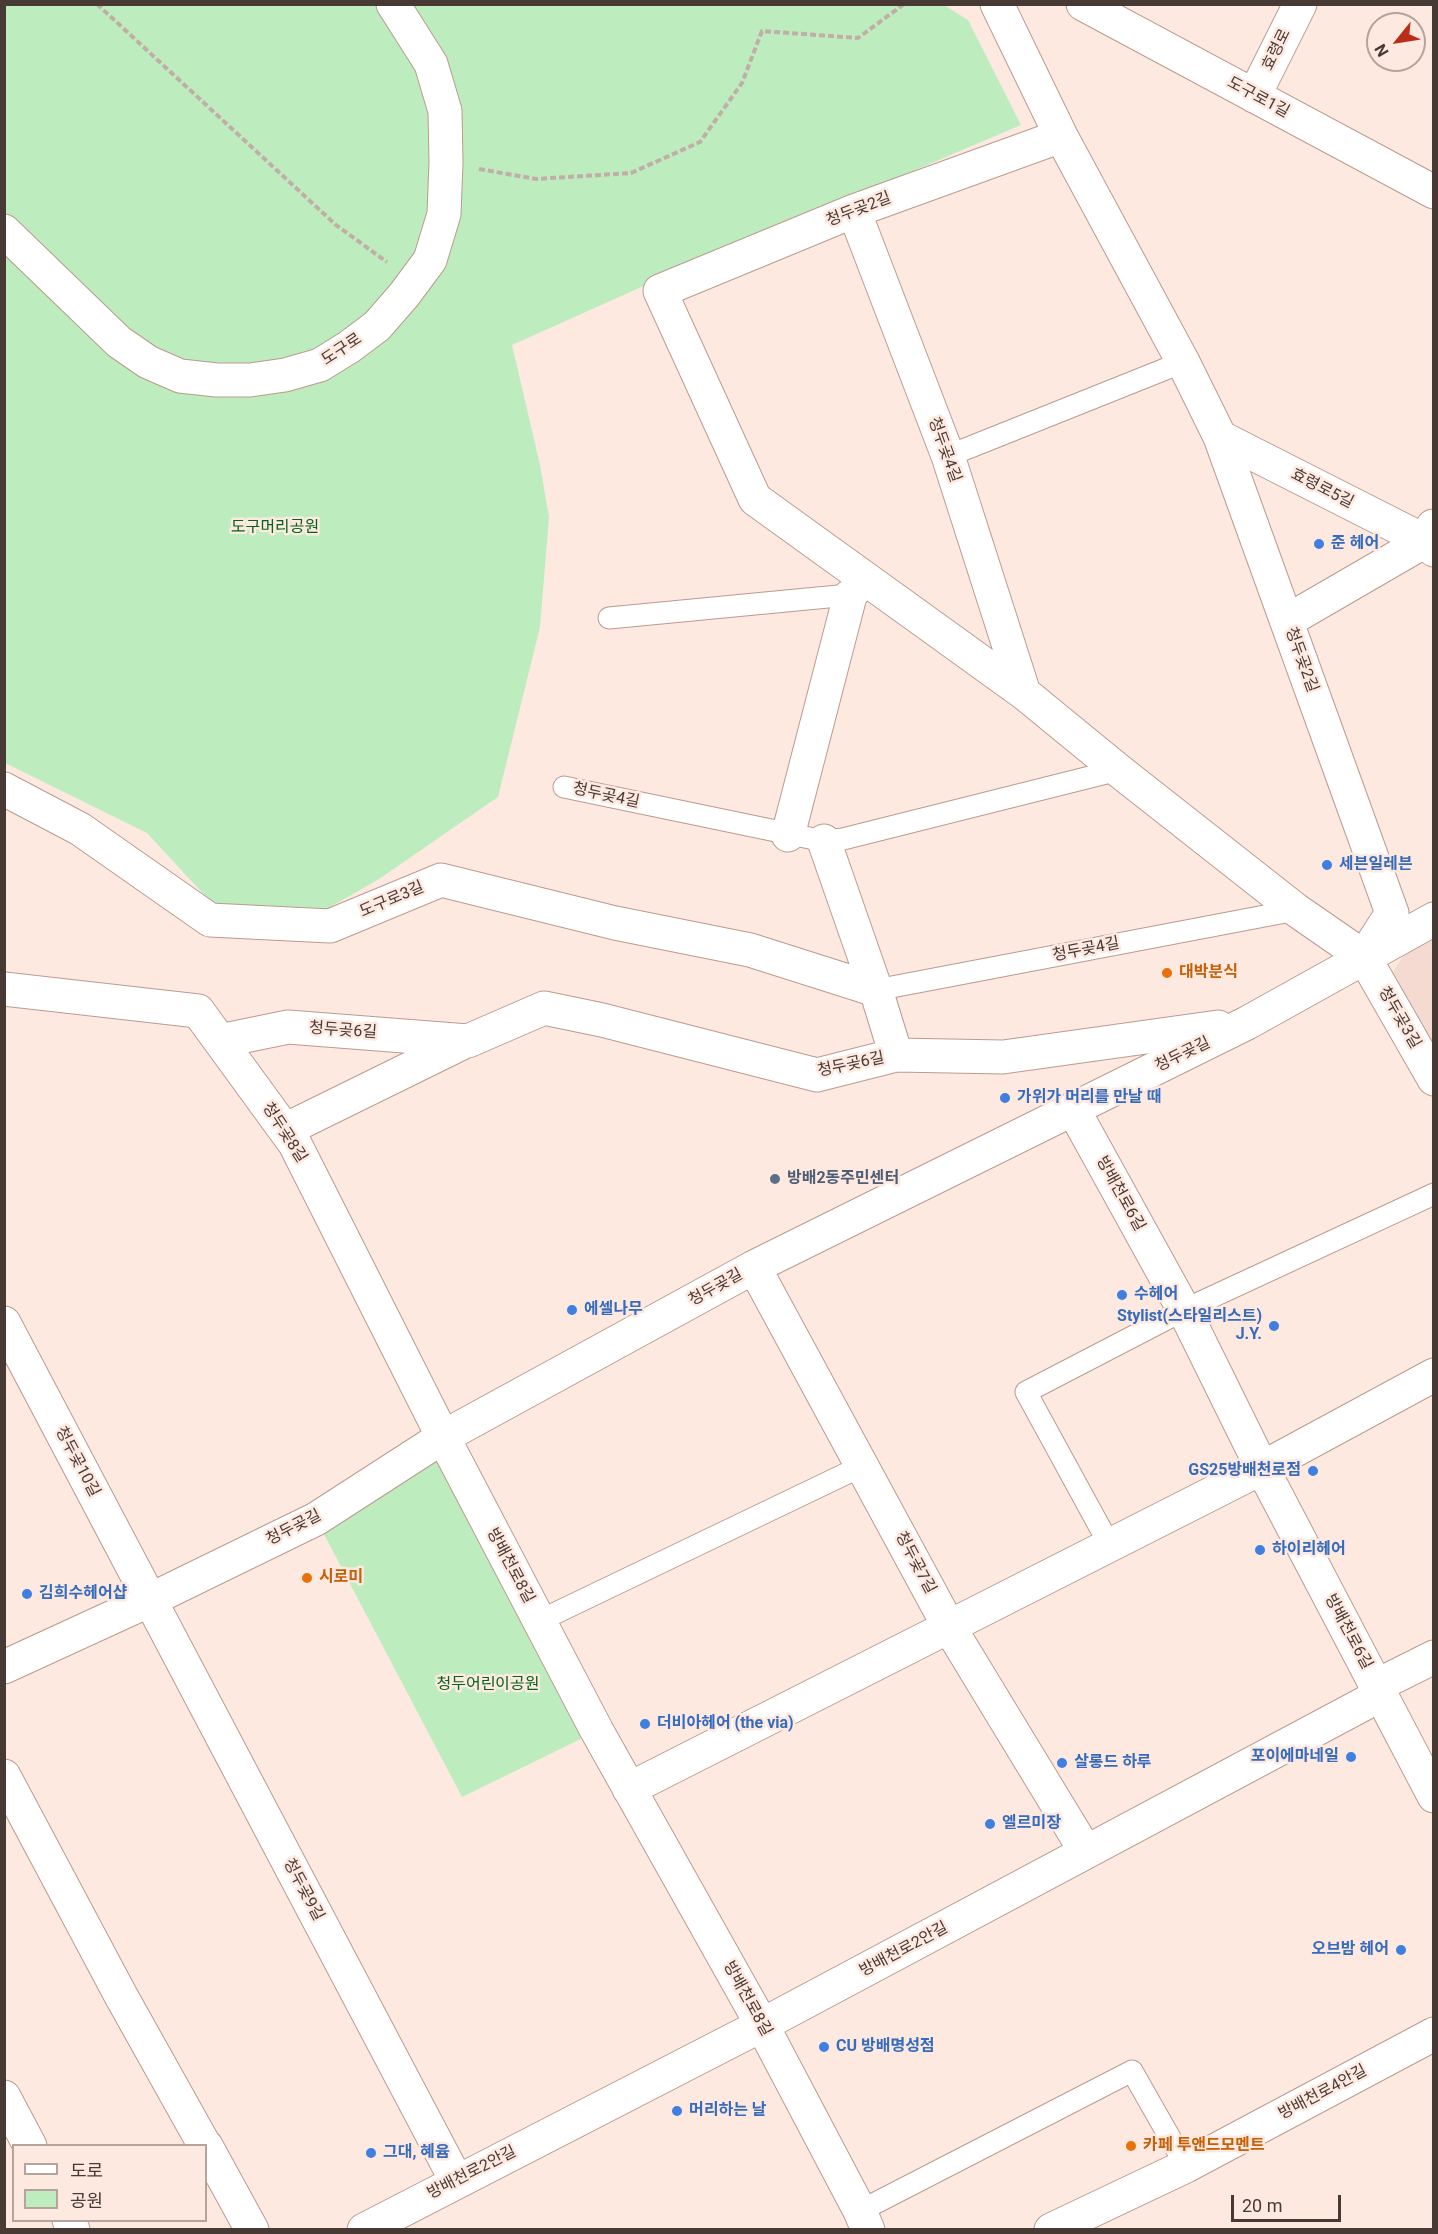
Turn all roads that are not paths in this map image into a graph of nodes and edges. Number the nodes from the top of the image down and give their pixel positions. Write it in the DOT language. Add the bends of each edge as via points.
graph roads {
  1 [pos="393,4"];
  2 [pos="997,4"];
  3 [pos="1083,4"];
  4 [pos="1300,4"];
  5 [pos="1254,96"];
  6 [pos="1061,136"];
  7 [pos="1434,192"];
  8 [pos="854,211"];
  9 [pos="4,231"];
  10 [pos="1183,362"];
  11 [pos="1220,437"];
  12 [pos="948,456"];
  13 [pos="1431,538"];
  14 [pos="865,593"];
  15 [pos="609,618"];
  16 [pos="1287,621"];
  17 [pos="1024,693"];
  18 [pos="1118,770"];
  19 [pos="564,787"];
  20 [pos="4,789"];
  21 [pos="788,835"];
  22 [pos="824,842"];
  23 [pos="1296,910"];
  24 [pos="1434,919"];
  25 [pos="1364,957"];
  26 [pos="4,989"];
  27 [pos="876,990"];
  28 [pos="1247,1023"];
  29 [pos="220,1041"];
  30 [pos="468,1041"];
  31 [pos="896,1055"];
  32 [pos="1434,1079"];
  33 [pos="1074,1109"];
  34 [pos="285,1130"];
  35 [pos="1434,1194"];
  36 [pos="754,1267"];
  37 [pos="1184,1310"];
  38 [pos="4,1323"];
  39 [pos="1434,1376"];
  40 [pos="443,1437"];
  41 [pos="862,1466"];
  42 [pos="1262,1468"];
  43 [pos="1109,1544"];
  44 [pos="150,1600"];
  45 [pos="539,1621"];
  46 [pos="948,1625"];
  47 [pos="1434,1657"];
  48 [pos="8,1659"];
  49 [pos="1376,1686"];
  50 [pos="4,1776"];
  51 [pos="628,1789"];
  52 [pos="1434,1796"];
  53 [pos="1086,1852"];
  54 [pos="762,2025"];
  55 [pos="1434,2034"];
  56 [pos="4,2097"];
  57 [pos="29,2144"];
  58 [pos="204,2144"];
  59 [pos="207,2150"];
  60 [pos="1186,2166"];
  61 [pos="456,2181"];
  62 [pos="864,2220"];
  63 [pos="252,2229"];
  64 [pos="364,2229"];
  65 [pos="1051,2229"];
  1 -- 9 [label="street, 도구로" via="431,64 445,111 444,214 430,260 414,282 377,326 320,365 250,380 180,376 148,362 119,342"];
  2 -- 6 [label="street, 청두곶2길"];
  3 -- 5 [label="street, 도구로1길"];
  4 -- 5 [label="street, 효령로"];
  5 -- 7 [label="street, 도구로1길"];
  6 -- 8 [label="street, 청두곶2길"];
  6 -- 10 [label="street, 청두곶2길"];
  8 -- 12 [label="street, 청두곶4길"];
  8 -- 14 [label="street, 청두곶2길" via="660,291 755,499"];
  10 -- 11 [label="street, 청두곶2길"];
  10 -- 12 [label="lane"];
  11 -- 13 [label="street, 효령로5길"];
  11 -- 16 [label="street, 청두곶2길"];
  12 -- 17 [label="street, 청두곶4길"];
  13 -- 16 [label="street, 효령로5길"];
  14 -- 15 [label="lane"];
  14 -- 17 [label="street"];
  14 -- 21 [label="street"];
  16 -- 25 [label="street, 청두곶2길" via="1392,913"];
  17 -- 18 [label="street"];
  18 -- 22 [label="lane, 청두곶4길"];
  18 -- 23 [label="street"];
  19 -- 21 [label="lane, 청두곶4길"];
  20 -- 27 [label="street, 도구로3길" via="80,829 210,920 330,926 441,880 615,923 750,950"];
  21 -- 22 [label="lane, 청두곶4길"];
  22 -- 27 [label="street"];
  23 -- 25 [label="street"];
  23 -- 27 [label="lane, 청두곶4길"];
  24 -- 25 [label="street, 청두곶길"];
  25 -- 28 [label="street, 청두곶길"];
  25 -- 32 [label="street, 청두곶3길"];
  26 -- 29 [label="street, 청두곶8길" via="198,1011"];
  27 -- 31 [label="street"];
  28 -- 31 [label="street, 청두곶6길" via="1003,1056"];
  28 -- 33 [label="street, 청두곶길"];
  29 -- 30 [label="street, 청두곶6길" via="288,1027"];
  29 -- 34 [label="street, 청두곶8길"];
  30 -- 31 [label="street, 청두곶6길" via="544,1008 817,1075"];
  30 -- 34 [label="street, 청두곶6길"];
  33 -- 36 [label="street, 청두곶길"];
  33 -- 37 [label="street, 방배천로6길"];
  34 -- 40 [label="street, 청두곶8길"];
  35 -- 37 [label="lane"];
  36 -- 40 [label="street, 청두곶길"];
  36 -- 41 [label="street, 청두곶7길"];
  37 -- 42 [label="street, 방배천로6길"];
  37 -- 43 [label="lane" via="1026,1392"];
  38 -- 44 [label="street, 청두곶10길"];
  39 -- 42 [label="street"];
  40 -- 44 [label="street, 청두곶길" via="316,1519"];
  40 -- 45 [label="street, 방배천로8길"];
  41 -- 45 [label="lane"];
  41 -- 46 [label="street, 청두곶7길"];
  42 -- 43 [label="street"];
  42 -- 49 [label="street, 방배천로6길"];
  43 -- 46 [label="street"];
  44 -- 48 [label="street, 청두곶길"];
  44 -- 61 [label="street, 청두곶9길"];
  45 -- 51 [label="street, 방배천로8길"];
  46 -- 51 [label="street"];
  46 -- 53 [label="street, 청두곶7길"];
  47 -- 49 [label="street, 방배천로2안길"];
  49 -- 52 [label="street, 방배천로6길"];
  49 -- 53 [label="street, 방배천로2안길" via="1371,1700"];
  50 -- 58 [label="street"];
  51 -- 54 [label="street, 방배천로8길"];
  53 -- 54 [label="street, 방배천로2안길"];
  54 -- 61 [label="street, 방배천로2안길"];
  54 -- 62 [label="street, 방배천로8길"];
  55 -- 60 [label="street, 방배천로4안길"];
  56 -- 57 [label="street"];
  59 -- 63 [label="street"];
  60 -- 62 [label="lane, 방배천로8길" via="1132,2071"];
  60 -- 65 [label="street, 방배천로4안길"];
  61 -- 64 [label="street, 방배천로2안길"];
}
